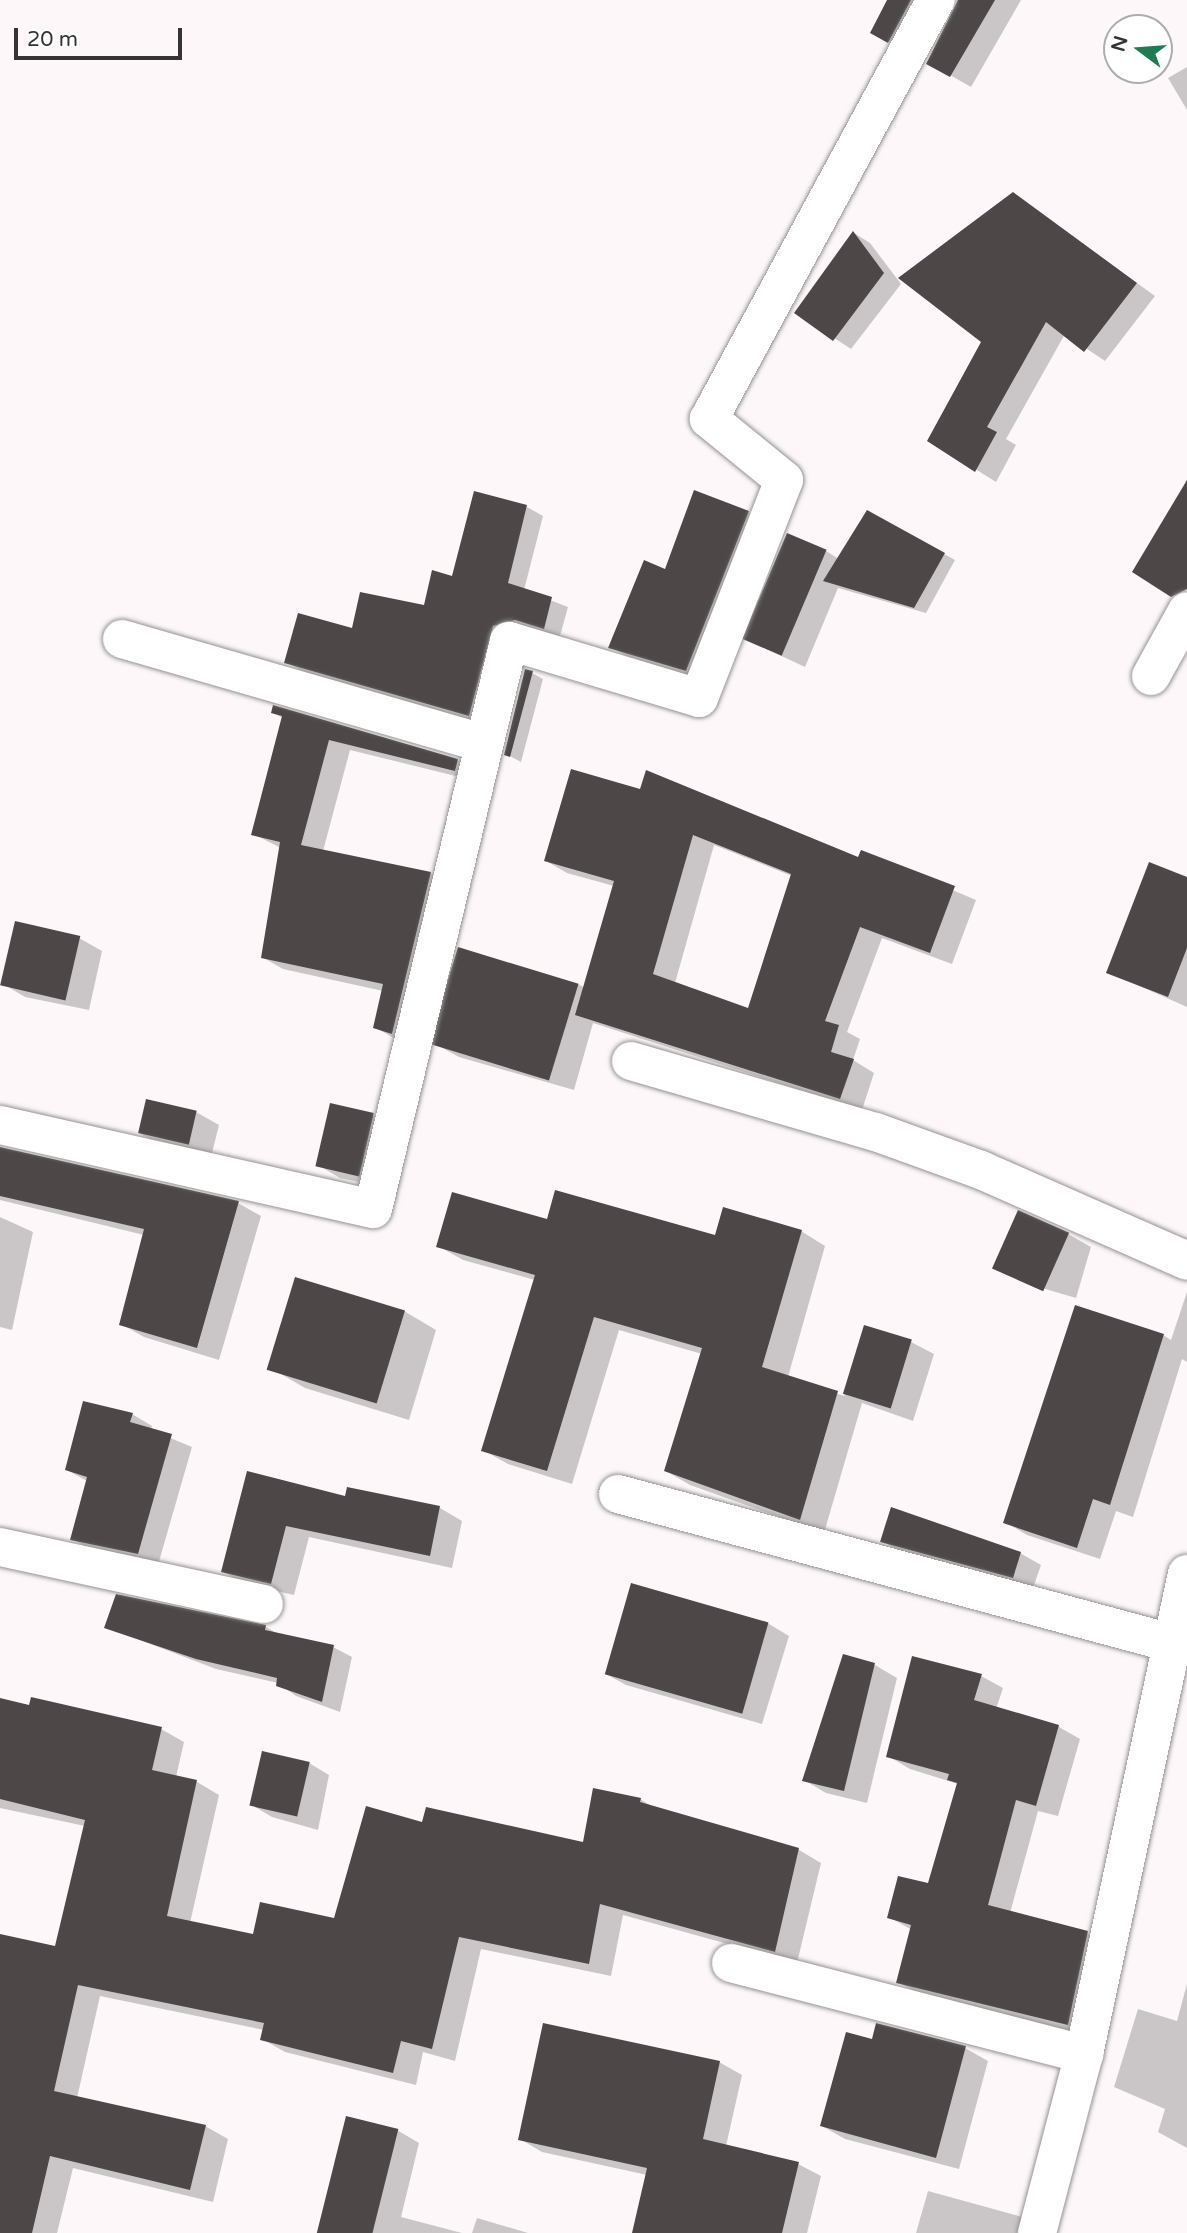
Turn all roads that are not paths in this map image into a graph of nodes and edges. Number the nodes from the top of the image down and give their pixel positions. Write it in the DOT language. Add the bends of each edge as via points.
graph roads {
  1 [pos="936,0"];
  2 [pos="1187,611"];
  3 [pos="122,639"];
  4 [pos="1151,676"];
  5 [pos="483,743"];
  6 [pos="631,1061"];
  7 [pos="0,1125"];
  8 [pos="1187,1261"];
  9 [pos="618,1493"];
  10 [pos="0,1548"];
  11 [pos="1185,1592"];
  12 [pos="264,1604"];
  13 [pos="1175,1644"];
  14 [pos="732,1963"];
  15 [pos="1084,2054"];
  16 [pos="1037,2233"];
  1 -- 5 [label="street" via="709,419 784,480 699,698 509,641"];
  2 -- 4 [label="street"];
  3 -- 5 [label="street"];
  5 -- 7 [label="street" via="373,1209"];
  6 -- 8 [label="street" via="876,1132 981,1170"];
  9 -- 13 [label="street"];
  10 -- 12 [label="street"];
  11 -- 13 [label="street"];
  13 -- 15 [label="street"];
  14 -- 15 [label="street"];
  15 -- 16 [label="street"];
}
